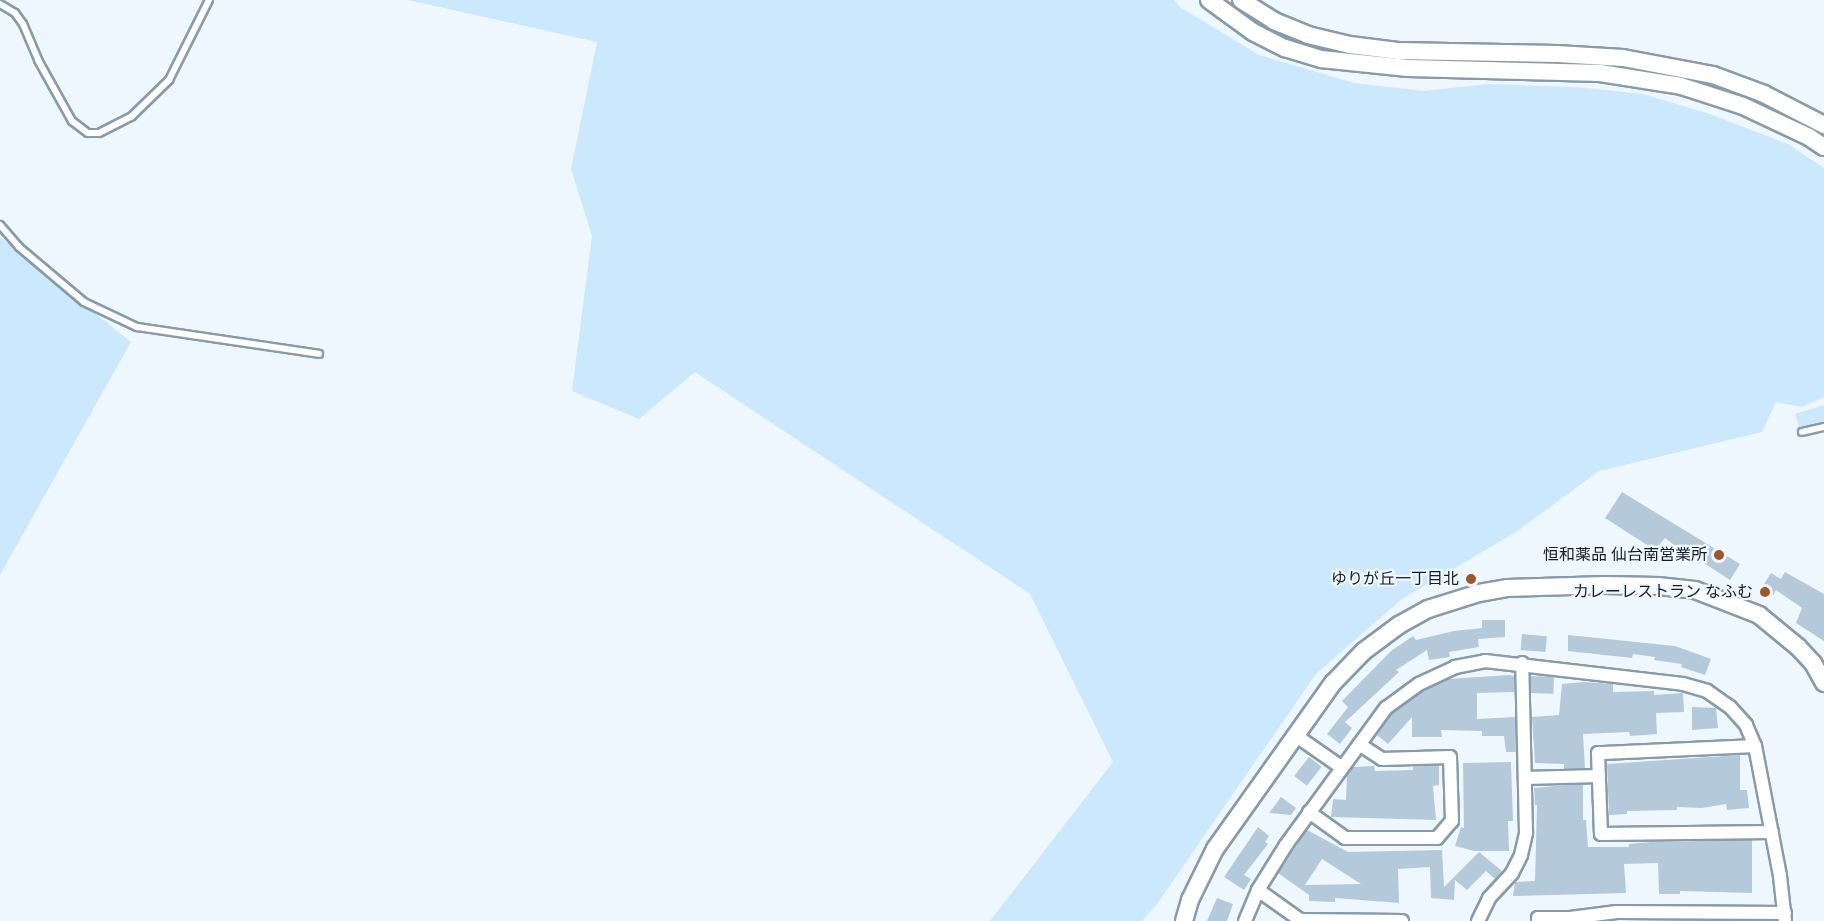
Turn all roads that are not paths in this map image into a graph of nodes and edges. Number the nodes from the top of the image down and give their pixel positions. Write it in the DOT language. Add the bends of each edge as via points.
graph roads {
  1 [pos="209,0"];
  2 [pos="1209,0"];
  3 [pos="1241,0"];
  4 [pos="0,4"];
  5 [pos="1824,125"];
  6 [pos="1824,147"];
  7 [pos="0,225"];
  8 [pos="319,354"];
  9 [pos="1824,427"];
  10 [pos="1802,432"];
  11 [pos="1522,663"];
  12 [pos="1824,682"];
  13 [pos="1295,735"];
  14 [pos="1359,744"];
  15 [pos="1755,746"];
  16 [pos="1341,767"];
  17 [pos="1599,776"];
  18 [pos="1525,778"];
  19 [pos="1309,812"];
  20 [pos="1772,832"];
  21 [pos="1258,890"];
  22 [pos="1785,917"];
  23 [pos="1184,921"];
  24 [pos="1245,921"];
  25 [pos="1402,921"];
  26 [pos="1478,921"];
  27 [pos="1538,921"];
  1 -- 4 [label="lane" via="169,80 132,116 99,133 88,132 72,121 23,24 15,13"];
  2 -- 6 [label="street" via="1253,32 1285,48 1321,59 1408,68 1600,73 1681,86 1743,106"];
  3 -- 5 [label="street" via="1308,35 1350,45 1398,51 1623,58 1713,75 1764,94"];
  7 -- 8 [label="lane" via="19,247 84,302 137,327"];
  9 -- 10 [label="lane"];
  11 -- 14 [label="street" via="1485,661 1455,667 1419,684 1386,708"];
  11 -- 15 [label="street" via="1683,684 1707,691 1730,707 1746,725"];
  11 -- 18 [label="street"];
  12 -- 13 [label="street" via="1798,647 1759,615 1695,590 1605,585 1507,588 1428,609 1399,625 1364,651 1333,683"];
  13 -- 16 [label="street"];
  13 -- 23 [label="street" via="1215,849"];
  14 -- 16 [label="street"];
  14 -- 19 [label="street" via="1382,759 1450,757 1452,821 1437,838 1345,838"];
  15 -- 17 [label="street" via="1598,753"];
  15 -- 20 [label="street"];
  16 -- 19 [label="street"];
  17 -- 18 [label="street"];
  17 -- 20 [label="street" via="1601,834"];
  18 -- 26 [label="street" via="1526,833 1521,855 1512,873 1489,898"];
  19 -- 21 [label="street"];
  20 -- 22 [label="street"];
  21 -- 24 [label="street"];
  21 -- 25 [label="street" via="1300,920"];
  22 -- 27 [label="street" via="1617,912"];
}
